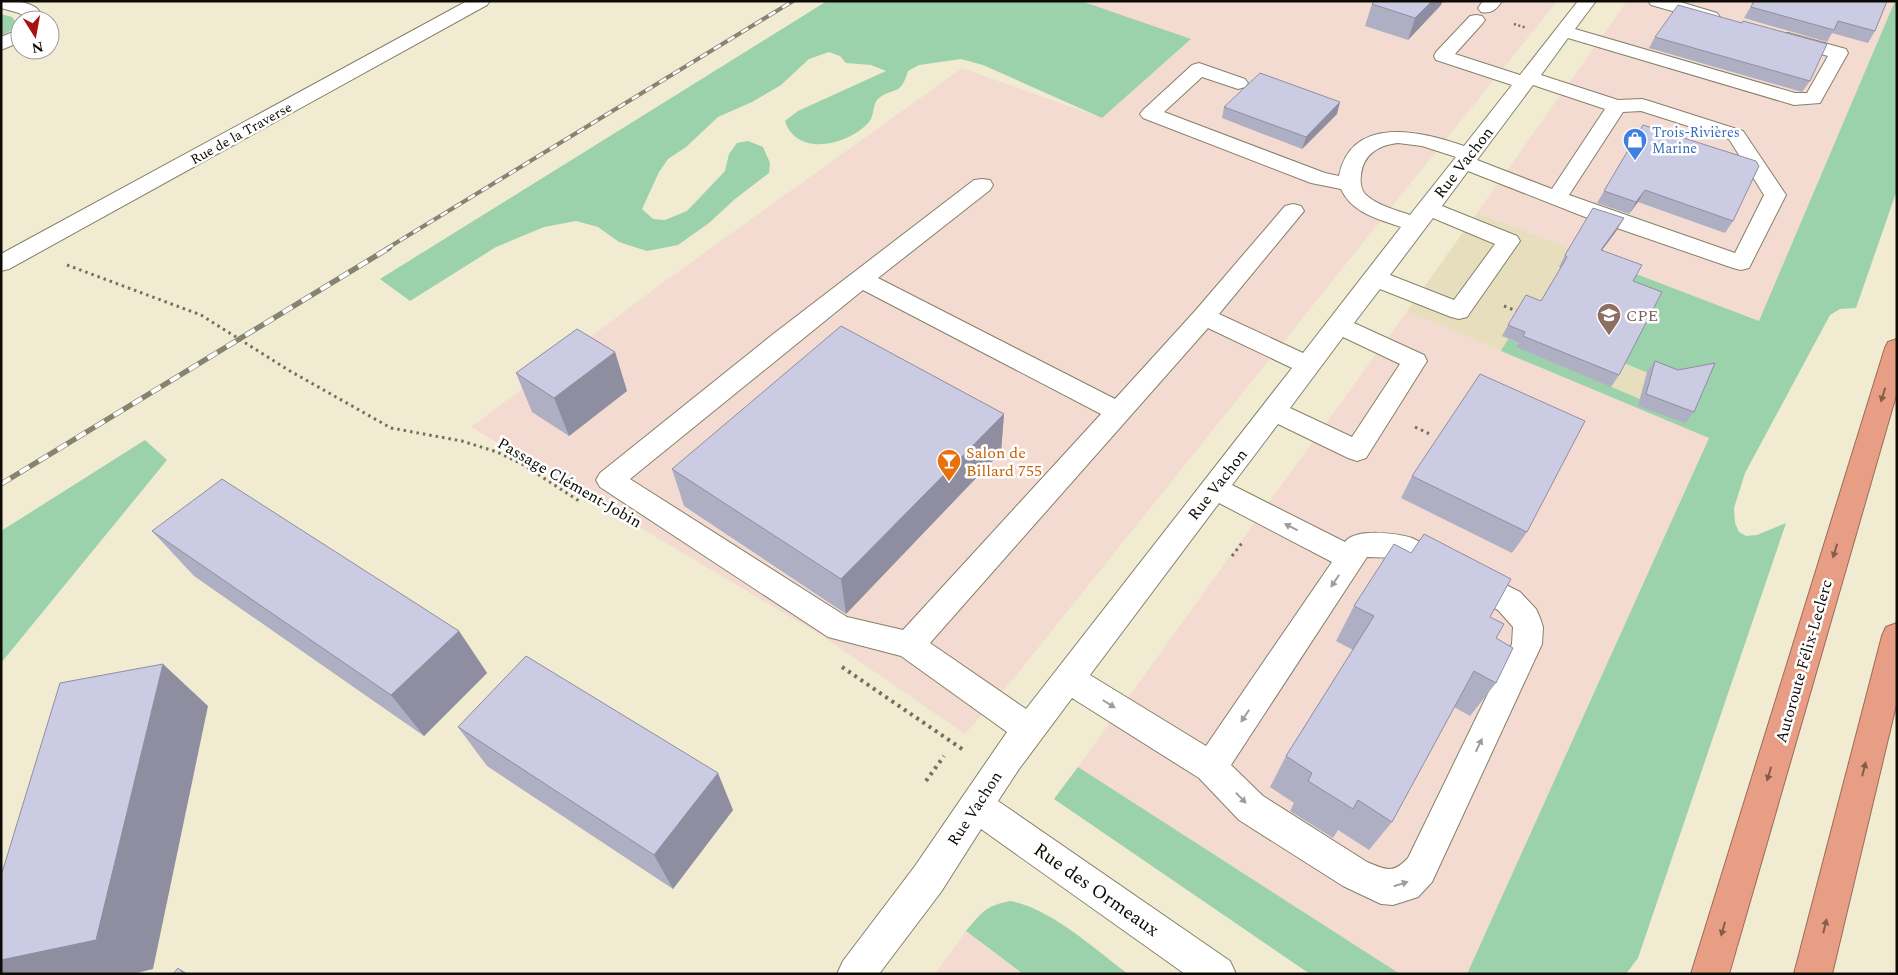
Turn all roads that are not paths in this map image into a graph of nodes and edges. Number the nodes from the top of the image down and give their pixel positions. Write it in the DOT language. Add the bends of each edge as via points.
graph roads {
  1 [pos="481,1"];
  2 [pos="1587,1"];
  3 [pos="1657,1"];
  4 [pos="1,2"];
  5 [pos="28,10"];
  6 [pos="1485,10"];
  7 [pos="1725,21"];
  8 [pos="1564,31"];
  9 [pos="1772,34"];
  10 [pos="1526,80"];
  11 [pos="1238,83"];
  12 [pos="1617,106"];
  13 [pos="1466,158"];
  14 [pos="1350,184"];
  15 [pos="982,185"];
  16 [pos="1557,196"];
  17 [pos="1293,211"];
  18 [pos="1421,216"];
  19 [pos="6,257"];
  20 [pos="1375,278"];
  21 [pos="861,279"];
  22 [pos="1204,317"];
  23 [pos="1338,325"];
  24 [pos="1897,348"];
  25 [pos="1308,365"];
  26 [pos="1274,411"];
  27 [pos="1119,412"];
  28 [pos="1214,488"];
  29 [pos="1350,558"];
  30 [pos="1897,636"];
  31 [pos="909,644"];
  32 [pos="1068,678"];
  33 [pos="1030,730"];
  34 [pos="1211,767"];
  35 [pos="976,806"];
  36 [pos="856,974"];
  37 [pos="1217,974"];
  38 [pos="1710,974"];
  39 [pos="1813,974"];
  1 -- 19 [label="street, Rue de la Traverse"];
  2 -- 8 [label="street, Rue Vachon"];
  3 -- 7 [label="street"];
  4 -- 5 [label="street"];
  6 -- 10 [label="street" via="1443,56"];
  8 -- 9 [label="street" via="1794,99 1813,99 1839,53"];
  8 -- 10 [label="street, Rue Vachon"];
  10 -- 12 [label="street"];
  10 -- 13 [label="street, Rue Vachon"];
  11 -- 14 [label="street" via="1199,69 1150,114 1318,178"];
  12 -- 16 [label="street"];
  12 -- 16 [label="street" via="1642,105 1736,135 1775,195 1741,263 1593,212"];
  13 -- 14 [label="street" via="1420,139 1384,138 1360,152 1352,165"];
  13 -- 16 [label="street"];
  13 -- 18 [label="street, Rue Vachon"];
  14 -- 18 [label="street" via="1362,202"];
  15 -- 21 [label="street"];
  17 -- 22 [label="street"];
  18 -- 20 [label="street, Rue Vachon"];
  18 -- 20 [label="street" via="1509,241 1458,311"];
  20 -- 23 [label="street, Rue Vachon"];
  21 -- 27 [label="street"];
  21 -- 31 [label="street" via="610,480 839,628"];
  22 -- 25 [label="street"];
  22 -- 27 [label="street"];
  23 -- 25 [label="street, Rue Vachon"];
  23 -- 26 [label="street" via="1416,361 1357,451"];
  24 -- 38 [label="highway, Autoroute Félix-Leclerc, one-way"];
  25 -- 26 [label="street, Rue Vachon"];
  26 -- 28 [label="street, Rue Vachon"];
  27 -- 31 [label="street"];
  29 -- 28 [label="street, one-way"];
  28 -- 32 [label="street, Rue Vachon"];
  29 -- 34 [label="street, one-way"];
  34 -- 29 [label="street, one-way" via="1251,808 1369,881 1381,886 1404,884 1420,870 1527,644 1528,627 1518,609 1509,601 1402,546 1359,545"];
  39 -- 30 [label="highway, one-way"];
  31 -- 33 [label="street"];
  32 -- 33 [label="street, Rue Vachon"];
  32 -- 34 [label="street, one-way"];
  33 -- 35 [label="street, Rue Vachon"];
  35 -- 36 [label="street, Rue Vachon" via="923,886"];
  35 -- 37 [label="street, Rue des Ormeaux"];
}
